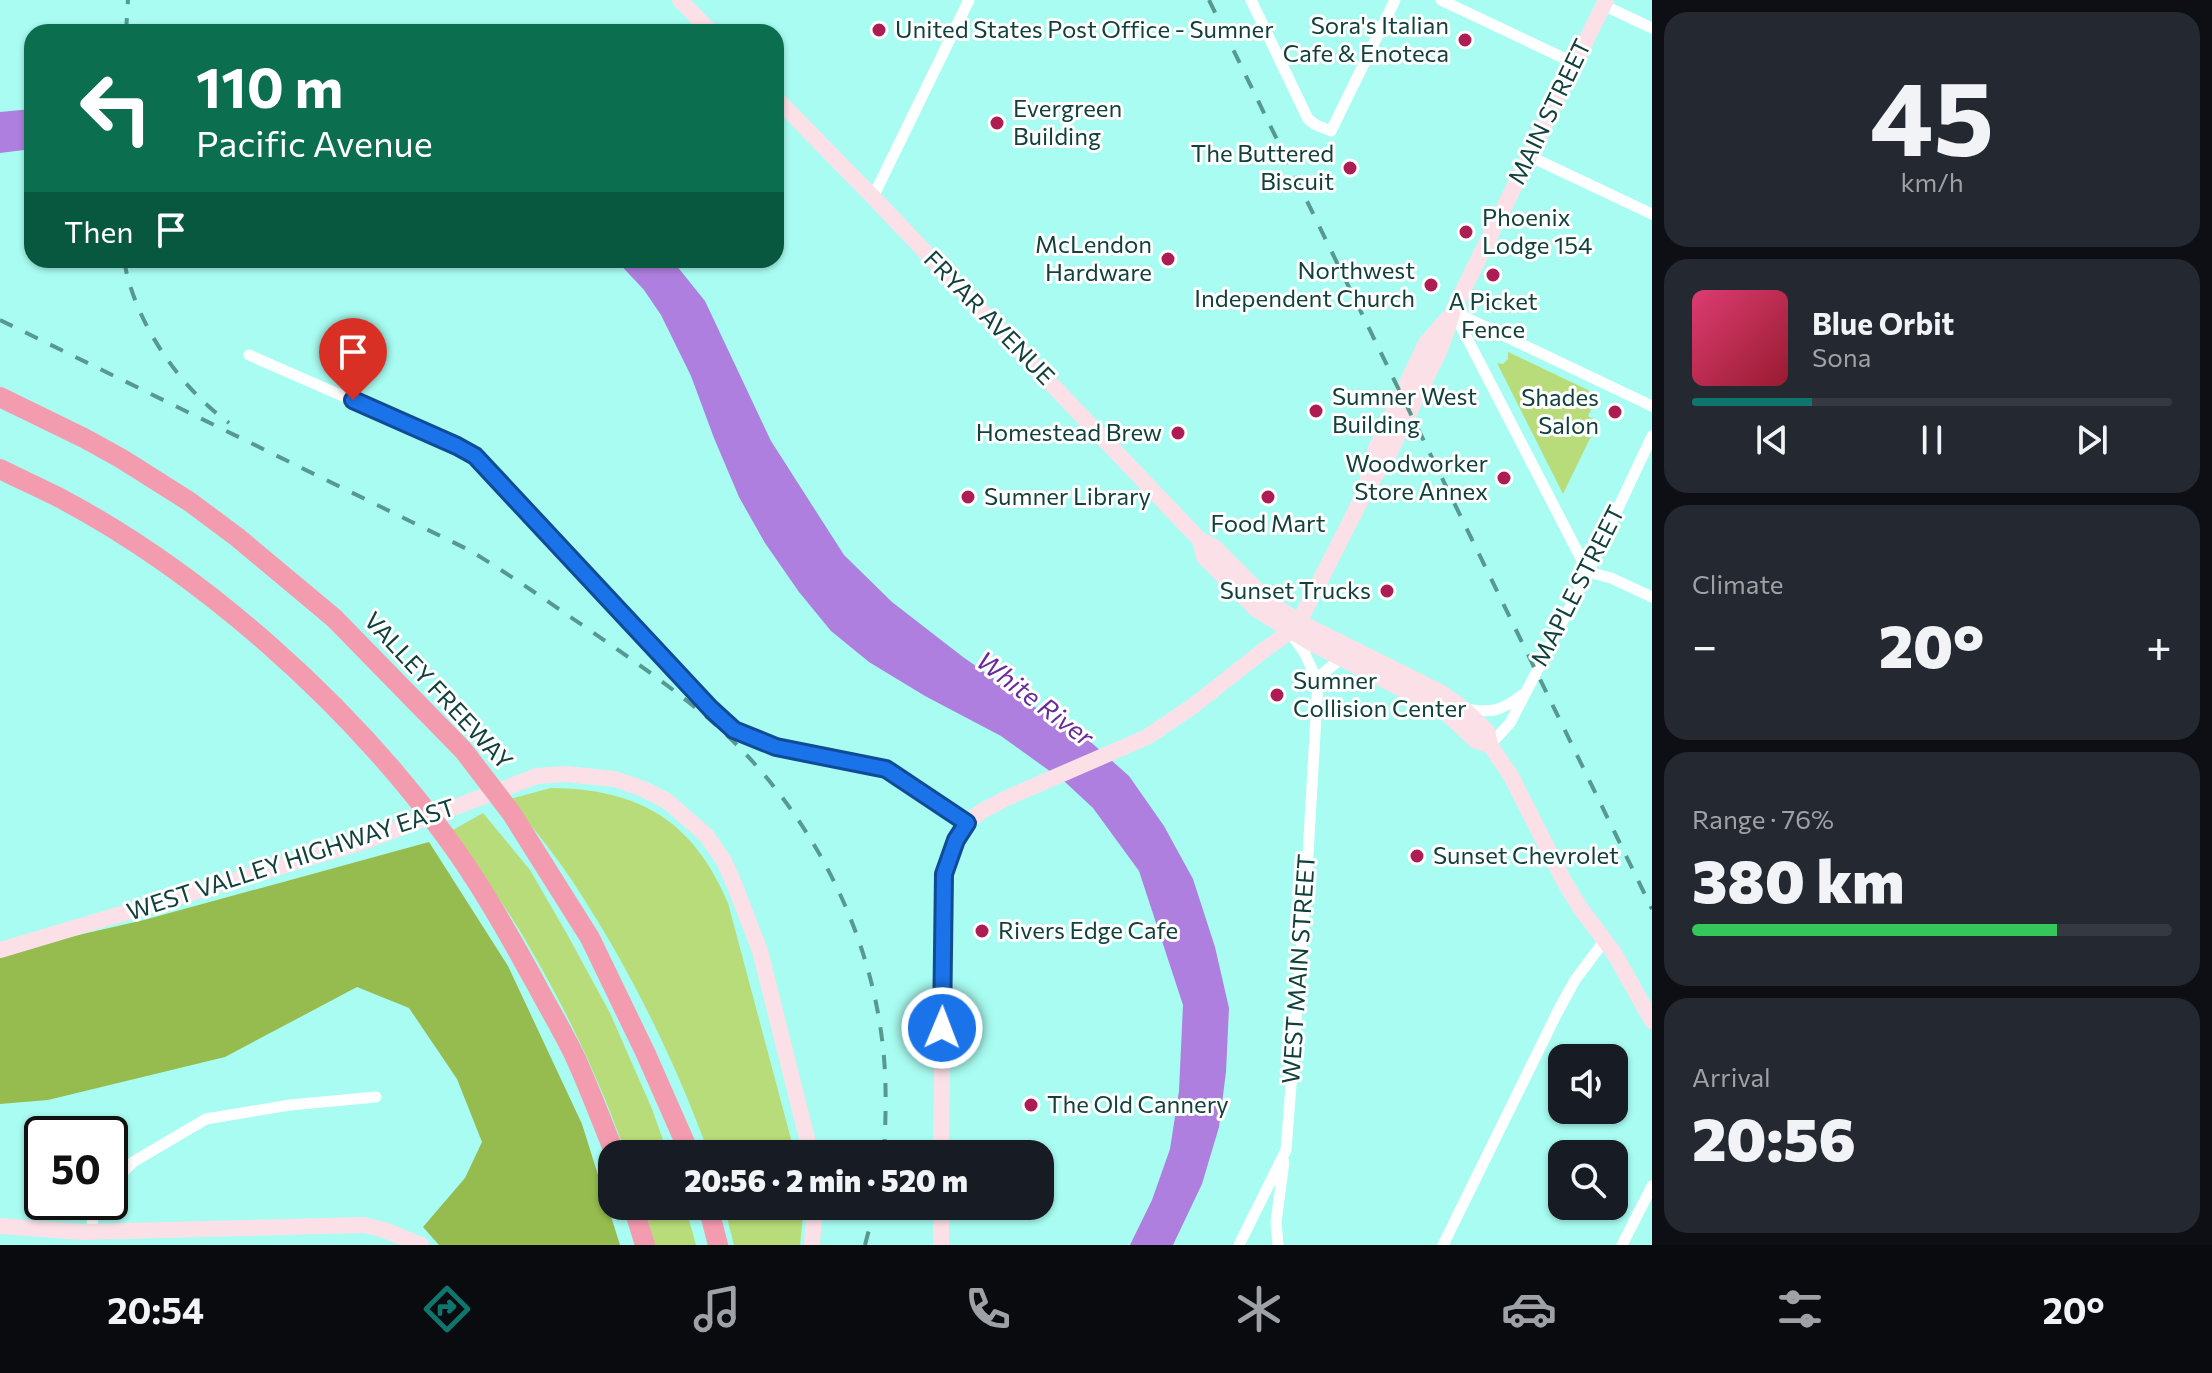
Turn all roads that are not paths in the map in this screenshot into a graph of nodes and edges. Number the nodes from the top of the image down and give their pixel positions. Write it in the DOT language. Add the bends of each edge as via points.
graph roads {
  1 [pos="680,0"];
  2 [pos="969,0"];
  3 [pos="1251,0"];
  4 [pos="1395,0"];
  5 [pos="1441,0"];
  6 [pos="1604,3"];
  7 [pos="703,24"];
  8 [pos="1652,28"];
  9 [pos="1574,63"];
  10 [pos="784,106"];
  11 [pos="1529,156"];
  12 [pos="873,197"];
  13 [pos="1652,214"];
  14 [pos="1453,311"];
  15 [pos="249,355"];
  16 [pos="0,397"];
  17 [pos="1652,406"];
  18 [pos="1652,436"];
  19 [pos="0,469"];
  20 [pos="1588,572"];
  21 [pos="1652,597"];
  22 [pos="1295,627"];
  23 [pos="1315,637"];
  24 [pos="1342,658"];
  25 [pos="1318,682"];
  26 [pos="1525,692"];
  27 [pos="1464,709"];
  28 [pos="1490,745"];
  29 [pos="967,823"];
  30 [pos="1605,940"];
  31 [pos="0,950"];
  32 [pos="1652,1021"];
  33 [pos="376,1097"];
  34 [pos="609,1140"];
  35 [pos="684,1140"];
  36 [pos="807,1140"];
  37 [pos="941,1140"];
  38 [pos="1286,1150"];
  39 [pos="128,1167"];
  40 [pos="1652,1186"];
  41 [pos="637,1220"];
  42 [pos="712,1220"];
  43 [pos="814,1220"];
  44 [pos="941,1220"];
  45 [pos="2,1231"];
  46 [pos="85,1236"];
  47 [pos="421,1245"];
  48 [pos="645,1245"];
  49 [pos="718,1245"];
  50 [pos="812,1245"];
  51 [pos="941,1245"];
  52 [pos="1239,1245"];
  53 [pos="1278,1245"];
  54 [pos="1443,1245"];
  55 [pos="1622,1245"];
  1 -- 7 [label="street"];
  2 -- 12 [label="street"];
  3 -- 4 [label="street" via="1308,119 1331,131"];
  5 -- 9 [label="street"];
  6 -- 8 [label="street"];
  6 -- 9 [label="street, MAIN STREET"];
  9 -- 11 [label="street, MAIN STREET"];
  10 -- 12 [label="street, FRYAR AVENUE"];
  11 -- 13 [label="street"];
  11 -- 14 [label="street, MAIN STREET"];
  12 -- 22 [label="street, FRYAR AVENUE" via="1200,540 1214,547"];
  14 -- 17 [label="street"];
  14 -- 20 [label="street"];
  14 -- 22 [label="street, MAIN STREET" via="1440,350 1388,456"];
  15 -- 29 [label="street" via="475,456 734,730 776,747 886,769"];
  16 -- 35 [label="highway, VALLEY FREEWAY" via="84,438 190,502 334,618 432,716 492,785 590,938"];
  18 -- 20 [label="street, MAPLE STREET"];
  19 -- 34 [label="highway" via="98,521 210,596 271,646 369,743 473,876 575,1057"];
  20 -- 21 [label="street"];
  20 -- 26 [label="street, MAPLE STREET"];
  22 -- 23 [label="street"];
  22 -- 25 [label="street"];
  22 -- 29 [label="street" via="1147,737 1007,798"];
  23 -- 24 [label="street"];
  23 -- 27 [label="street" via="1442,693"];
  24 -- 25 [label="street"];
  24 -- 28 [label="street" via="1447,714 1476,741"];
  25 -- 38 [label="street, WEST MAIN STREET"];
  26 -- 27 [label="street, MAPLE STREET" via="1499,710"];
  26 -- 28 [label="street, MAPLE STREET" via="1510,723"];
  27 -- 28 [label="street" via="1487,731"];
  28 -- 30 [label="street" via="1575,900"];
  29 -- 37 [label="street" via="944,874"];
  30 -- 32 [label="street"];
  30 -- 54 [label="street" via="1558,1011"];
  31 -- 36 [label="street, WEST VALLEY HIGHWAY EAST" via="366,841 537,776 615,779 667,801 706,835 724,861 760,951"];
  33 -- 39 [label="street" via="206,1119"];
  38 -- 52 [label="street, WEST MAIN STREET"];
  38 -- 53 [label="street"];
  40 -- 55 [label="street"];
  41 -- 48 [label="highway"];
  42 -- 49 [label="highway"];
  43 -- 50 [label="street"];
  44 -- 51 [label="street"];
  45 -- 46 [label="street"];
  46 -- 47 [label="street" via="364,1225"];
}
